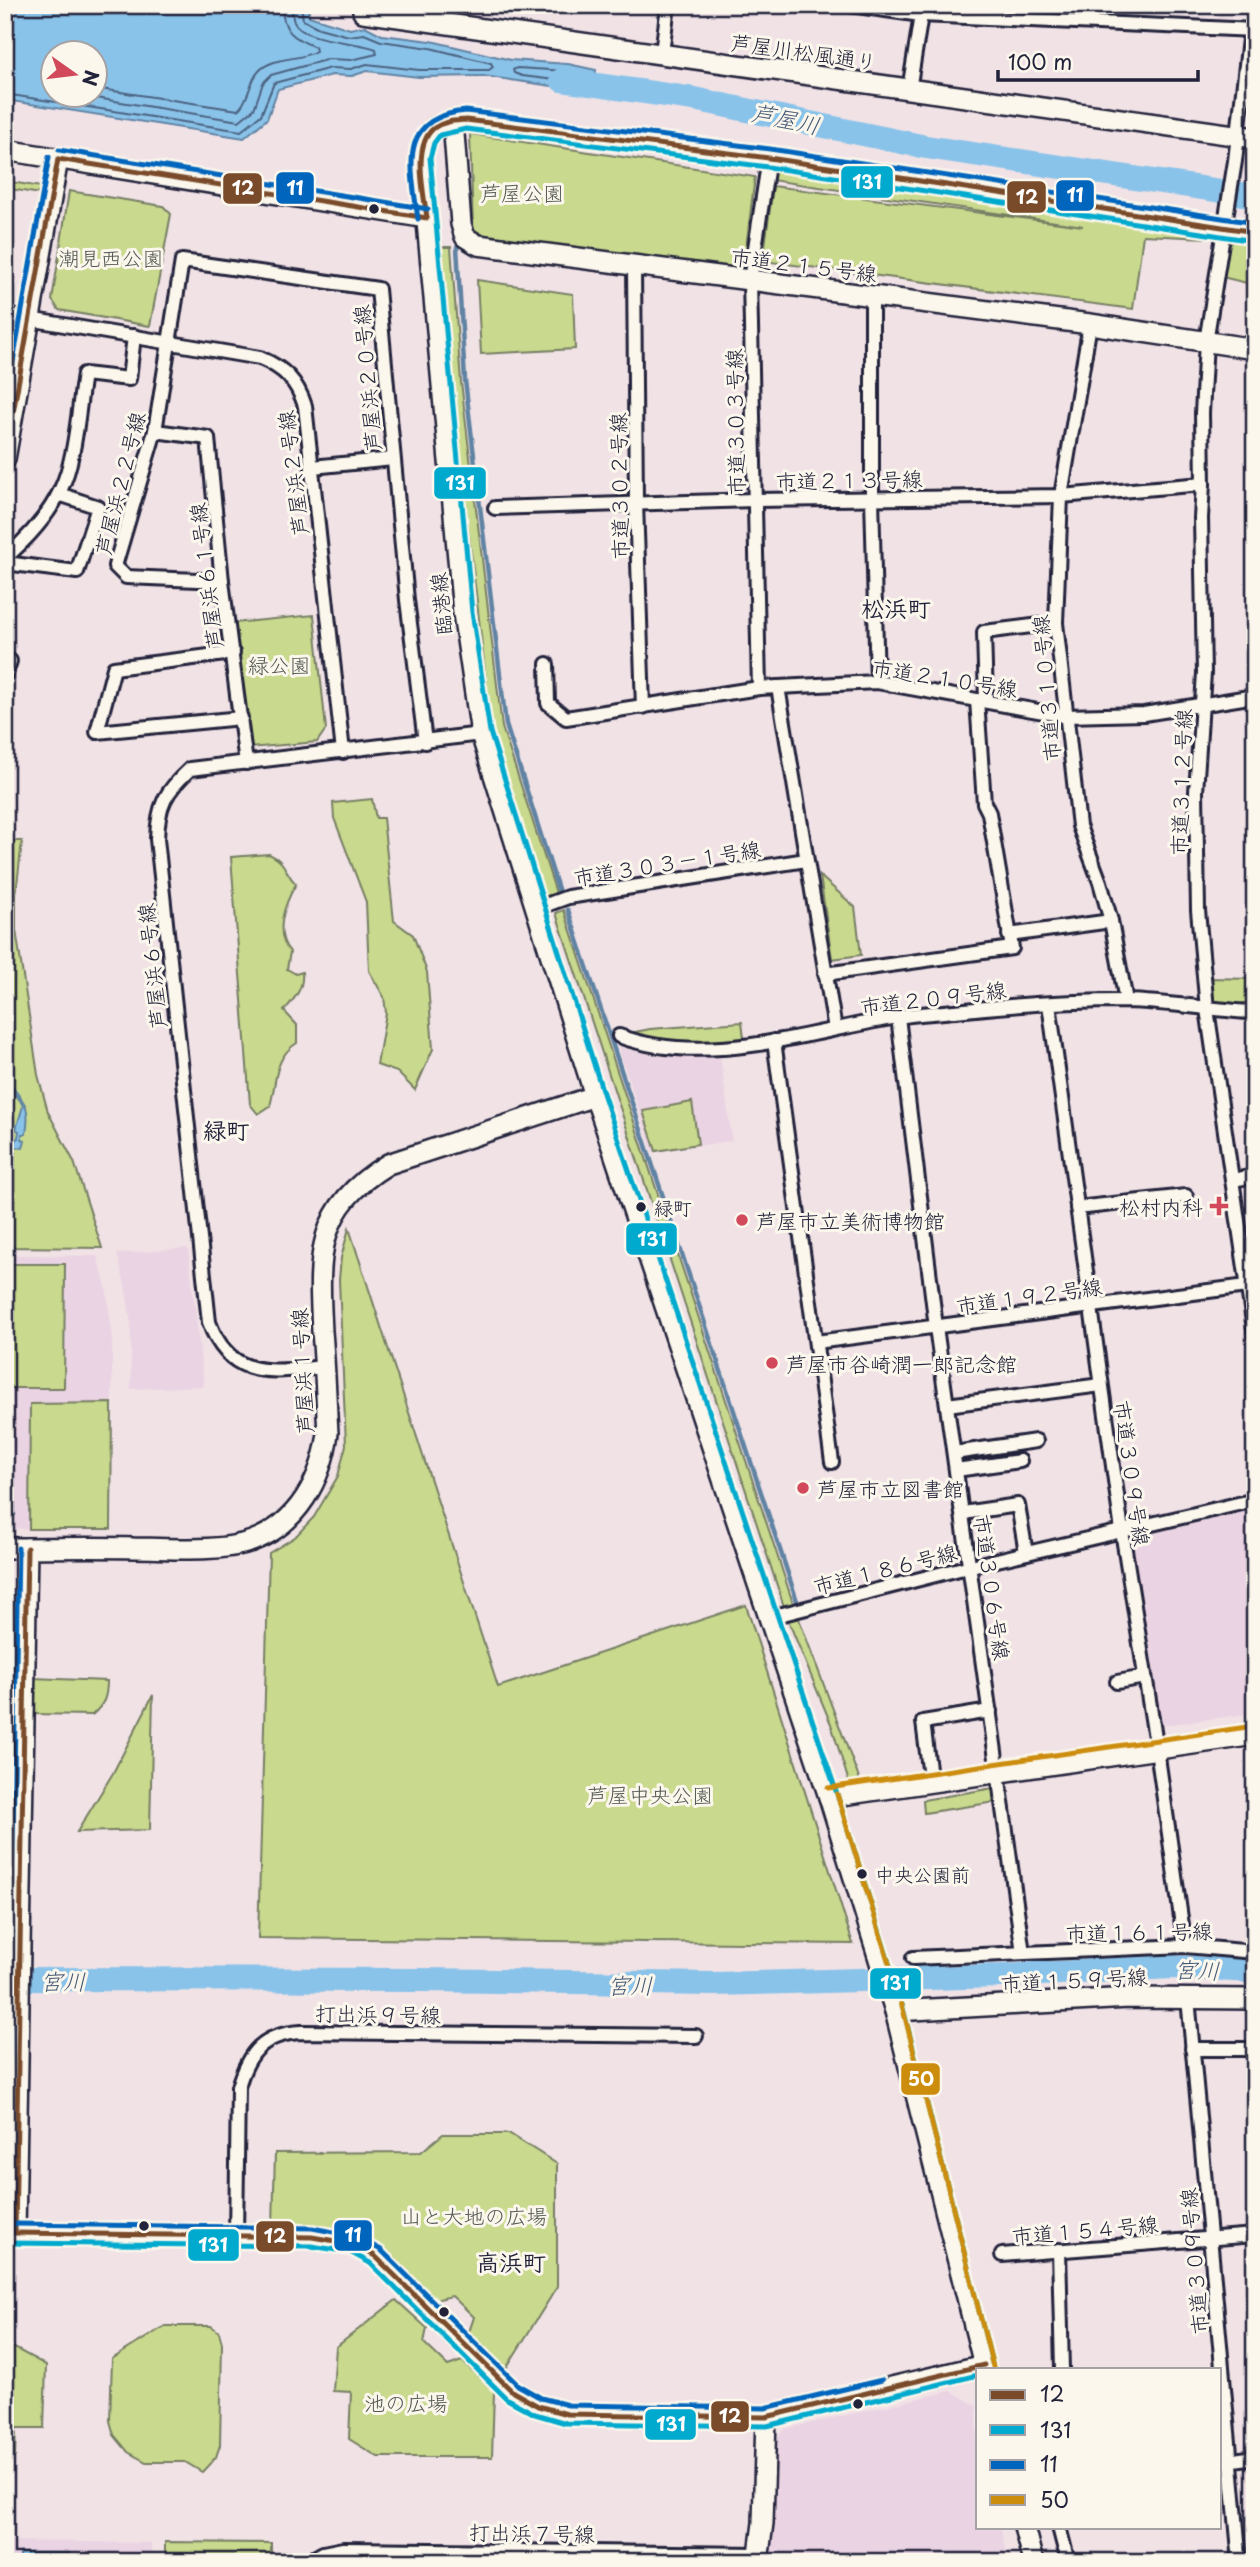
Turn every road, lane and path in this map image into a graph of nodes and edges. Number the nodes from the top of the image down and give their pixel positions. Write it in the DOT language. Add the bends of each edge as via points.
graph roads {
  1 [pos="668,5"];
  2 [pos="850,5"];
  3 [pos="356,9"];
  4 [pos="972,11"];
  5 [pos="921,15"];
  6 [pos="1252,30"];
  7 [pos="662,53"];
  8 [pos="909,90"];
  9 [pos="453,121"];
  10 [pos="1246,137"];
  11 [pos="5,150"];
  12 [pos="769,158"];
  13 [pos="58,159"];
  14 [pos="427,218"];
  15 [pos="1223,225"];
  16 [pos="1255,232"];
  17 [pos="634,265"];
  18 [pos="750,280"];
  19 [pos="872,296"];
  20 [pos="5,315"];
  21 [pos="29,319"];
  22 [pos="1090,324"];
  23 [pos="134,336"];
  24 [pos="169,342"];
  25 [pos="1206,342"];
  26 [pos="1255,349"];
  27 [pos="155,431"];
  28 [pos="5,459"];
  29 [pos="393,459"];
  30 [pos="312,467"];
  31 [pos="1203,484"];
  32 [pos="59,494"];
  33 [pos="1061,496"];
  34 [pos="872,498"];
  35 [pos="754,500"];
  36 [pos="636,503"];
  37 [pos="495,508"];
  38 [pos="5,561"];
  39 [pos="222,581"];
  40 [pos="1056,623"];
  41 [pos="233,653"];
  42 [pos="5,660"];
  43 [pos="547,664"];
  44 [pos="5,676"];
  45 [pos="877,682"];
  46 [pos="778,687"];
  47 [pos="759,688"];
  48 [pos="1255,696"];
  49 [pos="981,701"];
  50 [pos="1202,703"];
  51 [pos="643,707"];
  52 [pos="1066,716"];
  53 [pos="241,718"];
  54 [pos="481,734"];
  55 [pos="425,742"];
  56 [pos="343,752"];
  57 [pos="246,763"];
  58 [pos="806,860"];
  59 [pos="535,909"];
  60 [pos="1111,921"];
  61 [pos="1009,935"];
  62 [pos="825,974"];
  63 [pos="1126,1002"];
  64 [pos="1049,1004"];
  65 [pos="1206,1009"];
  66 [pos="1255,1009"];
  67 [pos="898,1017"];
  68 [pos="835,1030"];
  69 [pos="619,1036"];
  70 [pos="774,1041"];
  71 [pos="595,1096"];
  72 [pos="1255,1176"];
  73 [pos="1233,1180"];
  74 [pos="1186,1196"];
  75 [pos="1077,1208"];
  76 [pos="1247,1286"];
  77 [pos="1091,1306"];
  78 [pos="936,1327"];
  79 [pos="1255,1336"];
  80 [pos="816,1342"];
  81 [pos="325,1367"];
  82 [pos="1101,1385"];
  83 [pos="947,1405"];
  84 [pos="1036,1441"];
  85 [pos="954,1453"];
  86 [pos="1020,1461"];
  87 [pos="832,1462"];
  88 [pos="956,1469"];
  89 [pos="1255,1500"];
  90 [pos="963,1513"];
  91 [pos="1122,1531"];
  92 [pos="5,1548"];
  93 [pos="27,1548"];
  94 [pos="1026,1553"];
  95 [pos="971,1566"];
  96 [pos="771,1617"];
  97 [pos="1145,1677"];
  98 [pos="1117,1682"];
  99 [pos="990,1711"];
  100 [pos="1255,1735"];
  101 [pos="1157,1750"];
  102 [pos="998,1774"];
  103 [pos="931,1784"];
  104 [pos="830,1797"];
  105 [pos="1185,1946"];
  106 [pos="1255,1952"];
  107 [pos="1023,1953"];
  108 [pos="913,1958"];
  109 [pos="1188,1998"];
  110 [pos="1255,1999"];
  111 [pos="893,2007"];
  112 [pos="696,2036"];
  113 [pos="1192,2049"];
  114 [pos="1255,2049"];
  115 [pos="10,2233"];
  116 [pos="1255,2235"];
  117 [pos="236,2237"];
  118 [pos="1210,2238"];
  119 [pos="1059,2250"];
  120 [pos="1002,2255"];
  121 [pos="984,2367"];
  122 [pos="1062,2368"];
  123 [pos="1219,2368"];
  124 [pos="976,2369"];
  125 [pos="1222,2416"];
  126 [pos="766,2417"];
  127 [pos="1255,2457"];
  128 [pos="1225,2461"];
  129 [pos="1024,2528"];
  130 [pos="1059,2528"];
  131 [pos="759,2558"];
  132 [pos="307,2562"];
  133 [pos="1033,2562"];
  134 [pos="1068,2562"];
  135 [pos="1240,2562"];
  1 -- 7 [label="street"];
  2 -- 5 [label="street"];
  3 -- 7 [label="street, 芦屋川松風通り"];
  4 -- 5 [label="street"];
  4 -- 6 [label="street"];
  5 -- 8 [label="street"];
  6 -- 10 [label="street"];
  7 -- 8 [label="street, 芦屋川松風通り"];
  8 -- 10 [label="street, 芦屋川松風通り"];
  9 -- 12 [label="street"];
  9 -- 14 [label="street, 臨港線" via="431,129 424,141 421,157"];
  9 -- 17 [label="street, 市道２１５号線" via="465,237 478,245"];
  10 -- 15 [label="street, 市道３１２号線" via="1235,161"];
  11 -- 13 [label="street"];
  12 -- 15 [label="street"];
  12 -- 18 [label="street, 市道３０３号線"];
  13 -- 14 [label="street"];
  13 -- 21 [label="street"];
  14 -- 54 [label="street, 臨港線" via="463,613"];
  15 -- 16 [label="street"];
  15 -- 25 [label="street, 市道３１２号線"];
  17 -- 18 [label="street, 市道２１５号線"];
  17 -- 36 [label="street, 市道３０２号線"];
  18 -- 19 [label="street, 市道２１５号線"];
  18 -- 35 [label="street, 市道３０３号線"];
  19 -- 22 [label="street, 市道２１５号線"];
  19 -- 34 [label="street"];
  20 -- 21 [label="street, 芦屋浜２号線"];
  21 -- 23 [label="street, 芦屋浜２号線"];
  21 -- 28 [label="street"];
  22 -- 25 [label="street, 市道２１５号線"];
  22 -- 33 [label="street, 市道３１０号線"];
  23 -- 24 [label="street, 芦屋浜２号線"];
  23 -- 32 [label="street" via="129,379 84,374"];
  24 -- 27 [label="street, 芦屋浜２２号線"];
  24 -- 29 [label="street, 芦屋浜２０号線" via="182,261 378,289"];
  24 -- 30 [label="street, 芦屋浜２号線" via="260,358 284,371 305,406"];
  25 -- 26 [label="street, 市道２１５号線"];
  25 -- 31 [label="street, 市道３１２号線"];
  27 -- 39 [label="street, 芦屋浜６１号線" via="208,438"];
  27 -- 39 [label="street, 芦屋浜２２号線" via="115,566 126,577"];
  29 -- 30 [label="street"];
  29 -- 55 [label="street, 芦屋浜２０号線"];
  30 -- 56 [label="street, 芦屋浜２号線"];
  31 -- 33 [label="street, 市道２１３号線"];
  31 -- 50 [label="street, 市道３１２号線"];
  32 -- 38 [label="street"];
  32 -- 38 [label="street" via="98,507 77,572"];
  33 -- 34 [label="street, 市道２１３号線"];
  33 -- 40 [label="street, 市道３１０号線"];
  34 -- 35 [label="street, 市道２１３号線"];
  34 -- 45 [label="street"];
  35 -- 36 [label="street, 市道２１３号線"];
  35 -- 47 [label="street, 市道３０３号線"];
  36 -- 37 [label="street, 市道２１３号線"];
  36 -- 51 [label="street, 市道３０２号線"];
  39 -- 41 [label="street, 芦屋浜６１号線"];
  40 -- 49 [label="street" via="984,632"];
  40 -- 52 [label="street, 市道３１０号線"];
  41 -- 53 [label="street, 芦屋浜６１号線"];
  41 -- 53 [label="street" via="114,668 97,732"];
  42 -- 44 [label="street" via="10,661"];
  43 -- 51 [label="street, 市道２１０号線" via="548,703 566,718"];
  45 -- 46 [label="street, 市道２１０号線"];
  45 -- 49 [label="street, 市道２１０号線"];
  46 -- 47 [label="street, 市道２１０号線"];
  46 -- 58 [label="street"];
  47 -- 51 [label="street, 市道２１０号線"];
  48 -- 50 [label="street, 市道２１０号線"];
  49 -- 52 [label="street, 市道２１０号線"];
  49 -- 61 [label="street" via="984,803"];
  50 -- 52 [label="street, 市道２１０号線" via="1144,714"];
  50 -- 65 [label="street, 市道３１２号線" via="1196,792"];
  52 -- 60 [label="street, 市道３１０号線" via="1079,826"];
  53 -- 57 [label="street, 芦屋浜６１号線"];
  54 -- 55 [label="street, 芦屋浜６号線"];
  54 -- 59 [label="street, 臨港線"];
  55 -- 56 [label="street, 芦屋浜６号線"];
  56 -- 57 [label="street, 芦屋浜６号線"];
  57 -- 81 [label="street, 芦屋浜６号線" via="190,769 172,786 157,821 206,1306 216,1339 229,1357 261,1371"];
  58 -- 59 [label="street, 市道３０３－１号線" via="568,897"];
  58 -- 62 [label="street"];
  59 -- 71 [label="street, 臨港線"];
  60 -- 61 [label="street"];
  60 -- 63 [label="street, 市道３１０号線"];
  61 -- 62 [label="street" via="1012,948"];
  62 -- 68 [label="street"];
  63 -- 64 [label="street, 市道２０９号線"];
  63 -- 65 [label="street, 市道２０９号線"];
  64 -- 67 [label="street, 市道２０９号線"];
  64 -- 75 [label="street, 市道３０９号線"];
  65 -- 66 [label="street, 市道２０９号線"];
  65 -- 73 [label="street, 市道３１２号線"];
  67 -- 68 [label="street, 市道２０９号線"];
  67 -- 78 [label="street, 市道３０６号線"];
  68 -- 70 [label="street, 市道２０９号線"];
  69 -- 70 [label="street, 市道２０９号線" via="668,1049"];
  70 -- 80 [label="street"];
  71 -- 81 [label="street, 芦屋浜１号線" via="388,1164 352,1191 327,1231 321,1256"];
  71 -- 96 [label="street, 臨港線"];
  72 -- 73 [label="street"];
  73 -- 76 [label="street, 市道３１２号線"];
  74 -- 75 [label="street"];
  75 -- 77 [label="street, 市道３０９号線"];
  76 -- 77 [label="street, 市道１９２号線"];
  76 -- 79 [label="street, 市道３１２号線"];
  77 -- 78 [label="street, 市道１９２号線"];
  77 -- 82 [label="street, 市道３０９号線"];
  78 -- 80 [label="street, 市道１９２号線"];
  78 -- 83 [label="street, 市道３０６号線"];
  80 -- 87 [label="street"];
  81 -- 93 [label="street, 芦屋浜１号線" via="325,1459 294,1514 272,1531 251,1542 209,1548"];
  82 -- 83 [label="street"];
  82 -- 91 [label="street, 市道３０９号線"];
  83 -- 85 [label="street, 市道３０６号線"];
  84 -- 85 [label="street"];
  85 -- 88 [label="street, 市道３０６号線"];
  86 -- 88 [label="street"];
  88 -- 90 [label="street, 市道３０６号線"];
  89 -- 91 [label="street, 市道１８６号線"];
  90 -- 94 [label="street" via="1018,1505"];
  90 -- 95 [label="street, 市道３０６号線"];
  91 -- 94 [label="street, 市道１８６号線"];
  91 -- 97 [label="street, 市道３０９号線"];
  92 -- 93 [label="street, 芦屋浜１号線"];
  93 -- 115 [label="street"];
  94 -- 95 [label="street, 市道１８６号線"];
  95 -- 96 [label="street, 市道１８６号線"];
  95 -- 99 [label="street, 市道３０６号線"];
  96 -- 104 [label="street, 臨港線"];
  97 -- 98 [label="street"];
  97 -- 101 [label="street, 市道３０９号線"];
  99 -- 102 [label="street, 市道３０６号線"];
  99 -- 103 [label="street" via="923,1722"];
  100 -- 101 [label="street"];
  101 -- 102 [label="street"];
  101 -- 105 [label="street, 市道３０９号線"];
  102 -- 103 [label="street"];
  102 -- 107 [label="street, 市道３０６号線"];
  103 -- 104 [label="street"];
  104 -- 111 [label="street, 臨港線"];
  105 -- 106 [label="street, 市道１６１号線"];
  105 -- 107 [label="street, 市道１６１号線"];
  107 -- 108 [label="street, 市道１６１号線"];
  109 -- 110 [label="street, 市道１５９号線"];
  109 -- 111 [label="street, 市道１５９号線"];
  109 -- 113 [label="street, 市道３０９号線"];
  111 -- 121 [label="street"];
  112 -- 117 [label="street, 打出浜９号線" via="301,2032 271,2038 245,2064 238,2087"];
  113 -- 114 [label="street"];
  113 -- 118 [label="street, 市道３０９号線"];
  115 -- 117 [label="street"];
  116 -- 118 [label="street, 市道１５４号線"];
  117 -- 126 [label="street" via="334,2239 364,2249 384,2263 513,2392 538,2406 582,2415"];
  118 -- 119 [label="street, 市道１５４号線"];
  118 -- 123 [label="street, 市道３０９号線"];
  119 -- 120 [label="street, 市道１５４号線"];
  119 -- 122 [label="street"];
  124 -- 126 [label="street"];
  125 -- 128 [label="street, 市道３０９号線"];
  126 -- 131 [label="street"];
  127 -- 128 [label="street"];
  128 -- 135 [label="street, 市道３０９号線"];
  129 -- 133 [label="street"];
  130 -- 134 [label="street"];
  131 -- 132 [label="street, 打出浜７号線" via="343,2549"];
}
